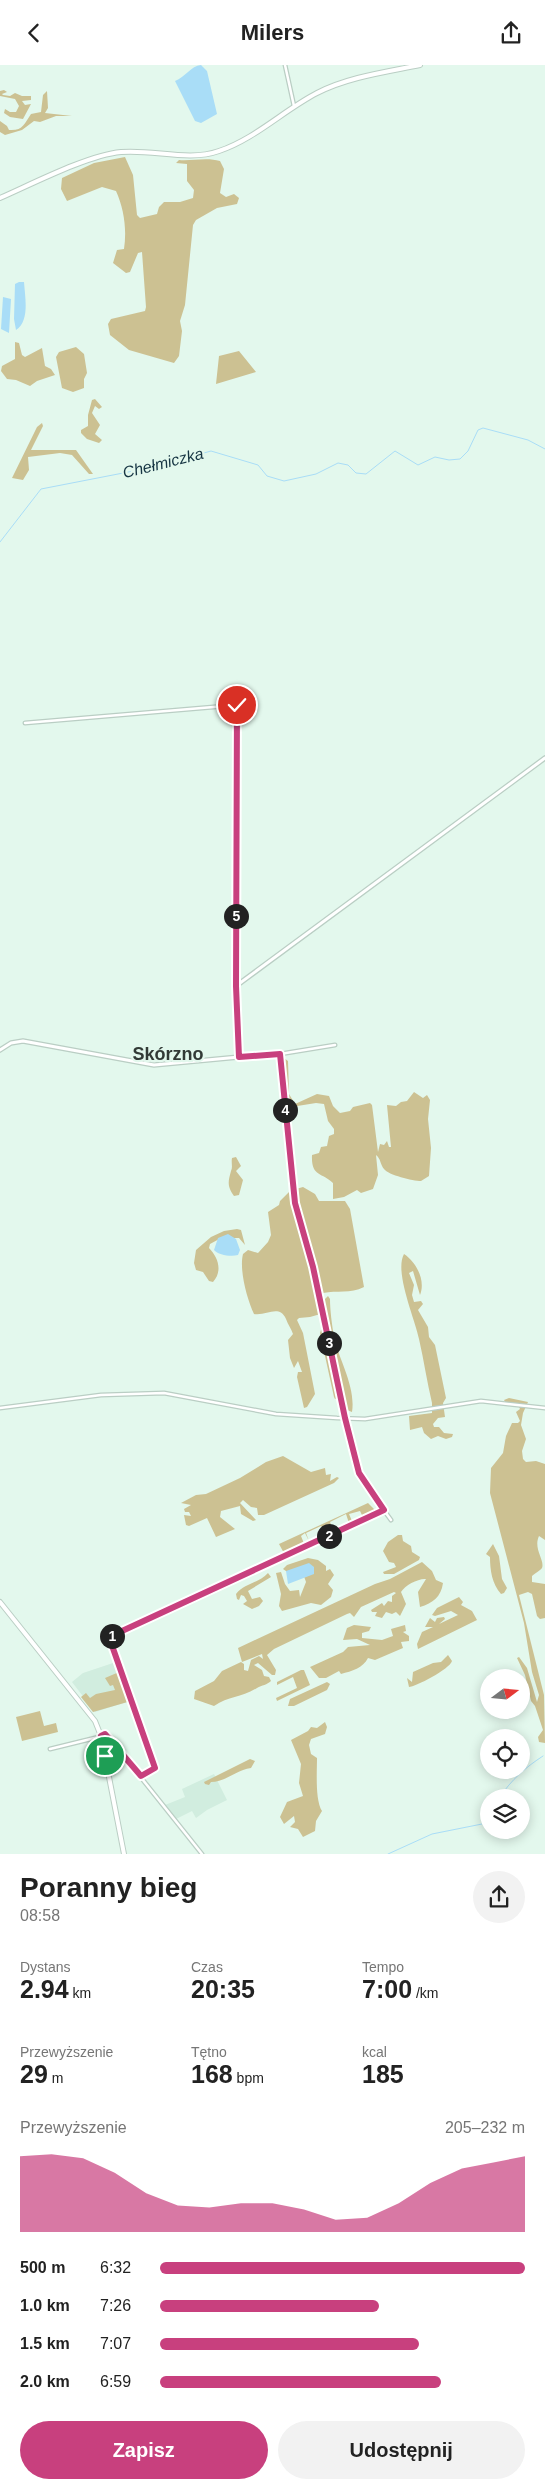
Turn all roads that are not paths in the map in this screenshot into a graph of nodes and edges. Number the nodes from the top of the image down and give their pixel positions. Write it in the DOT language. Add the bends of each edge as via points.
graph roads {
  1 [pos="286,65"];
  2 [pos="420,65"];
  3 [pos="294,106"];
  4 [pos="0,198"];
  5 [pos="25,723"];
  6 [pos="545,758"];
  7 [pos="236,986"];
  8 [pos="335,1045"];
  9 [pos="0,1050"];
  10 [pos="280,1054"];
  11 [pos="239,1057"];
  12 [pos="0,1408"];
  13 [pos="545,1408"];
  14 [pos="345,1418"];
  15 [pos="384,1510"];
  16 [pos="391,1520"];
  17 [pos="0,1602"];
  18 [pos="101,1736"];
  19 [pos="50,1749"];
  20 [pos="141,1776"];
  21 [pos="124,1854"];
  22 [pos="202,1854"];
  1 -- 3 [label="street"];
  2 -- 3 [label="main road" via="335,85"];
  3 -- 4 [label="main road" via="220,151 194,156 110,154"];
  5 -- 7 [label="street" via="237,705"];
  6 -- 7 [label="street"];
  7 -- 11 [label="street"];
  8 -- 10 [label="street"];
  9 -- 11 [label="street" via="11,1043 23,1041 143,1064"];
  10 -- 11 [label="street"];
  10 -- 14 [label="street" via="293,1192 313,1267"];
  12 -- 14 [label="street" via="101,1395 164,1393 276,1414"];
  13 -- 14 [label="street" via="481,1401 365,1419"];
  14 -- 15 [label="street" via="362,1480"];
  15 -- 16 [label="street"];
  15 -- 20 [label="street" via="109,1637 155,1768"];
  17 -- 18 [label="main road" via="92,1717"];
  18 -- 19 [label="street"];
  18 -- 20 [label="street" via="109,1737"];
  18 -- 21 [label="main road"];
  20 -- 22 [label="street"];
}
